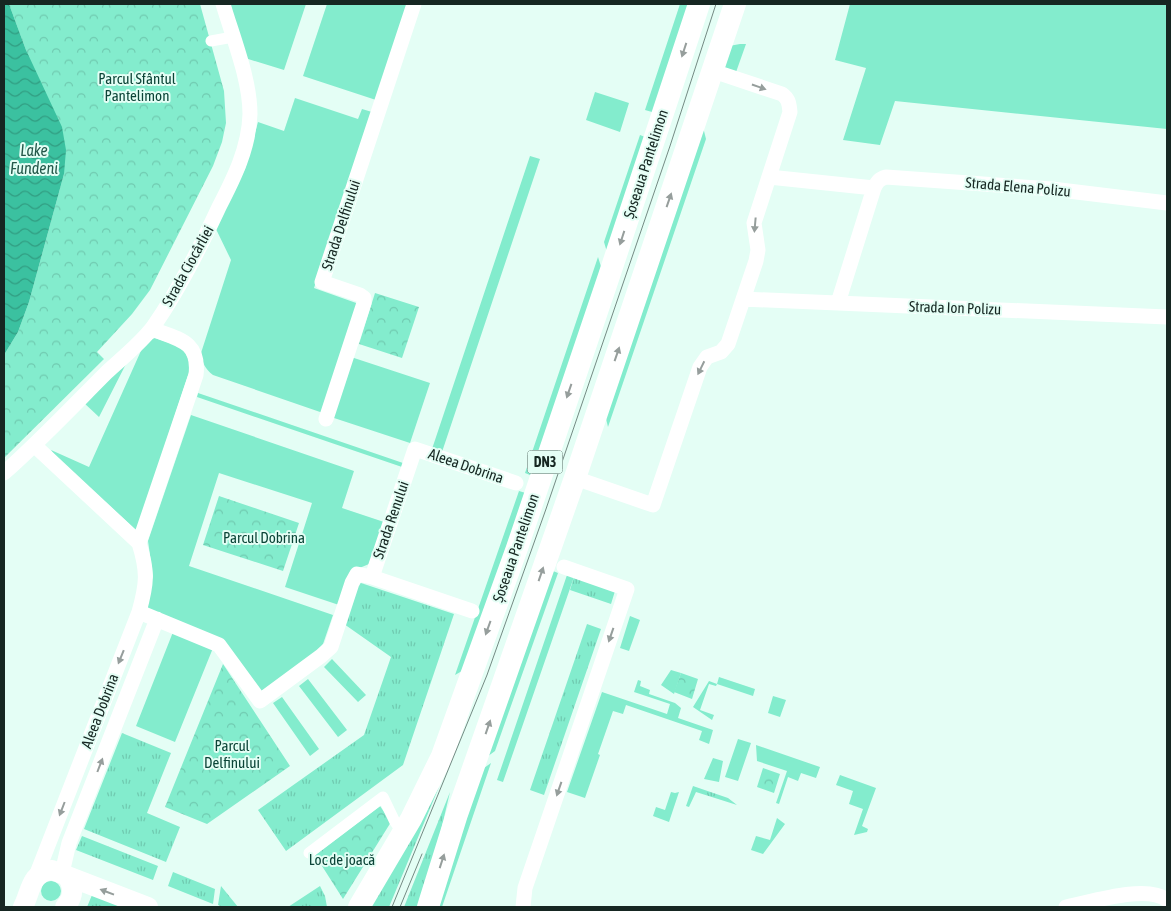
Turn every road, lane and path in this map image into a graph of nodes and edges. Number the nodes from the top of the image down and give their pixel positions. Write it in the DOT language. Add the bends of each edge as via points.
graph roads {
  1 [pos="223,4"];
  2 [pos="414,4"];
  3 [pos="699,4"];
  4 [pos="735,4"];
  5 [pos="233,37"];
  6 [pos="211,41"];
  7 [pos="713,71"];
  8 [pos="769,177"];
  9 [pos="874,188"];
  10 [pos="1167,203"];
  11 [pos="743,299"];
  12 [pos="838,302"];
  13 [pos="1167,317"];
  14 [pos="152,329"];
  15 [pos="326,419"];
  16 [pos="34,445"];
  17 [pos="415,449"];
  18 [pos="4,473"];
  19 [pos="575,478"];
  20 [pos="516,483"];
  21 [pos="139,543"];
  22 [pos="564,567"];
  23 [pos="372,577"];
  24 [pos="472,611"];
  25 [pos="139,612"];
  26 [pos="158,619"];
  27 [pos="403,833"];
  28 [pos="309,853"];
  29 [pos="65,875"];
  30 [pos="32,896"];
  31 [pos="1167,900"];
  32 [pos="429,906"];
  33 [pos="65,907"];
  34 [pos="148,907"];
  35 [pos="359,907"];
  36 [pos="523,907"];
  37 [pos="1066,907"];
  1 -- 5 [label="street, Strada Ciocârliei"];
  2 -- 15 [label="street, Strada Delfinului" via="322,282 364,298"];
  3 -- 27 [label="main road, Șoseaua Pantelimon / DN3, one-way" via="473,671 442,756"];
  4 -- 7 [label="main road, DN3"];
  5 -- 6 [label="street"];
  5 -- 14 [label="street, Strada Ciocârliei" via="249,97 249,122 242,156 210,227"];
  7 -- 8 [label="street, one-way" via="787,98 790,112"];
  19 -- 7 [label="main road, DN3, one-way"];
  8 -- 9 [label="street"];
  8 -- 11 [label="street, one-way" via="754,223 758,250"];
  9 -- 10 [label="street, Strada Elena Polizu" via="886,177 1052,189"];
  9 -- 12 [label="street"];
  11 -- 12 [label="street, Strada Ion Polizu"];
  11 -- 19 [label="street, one-way" via="728,344 721,352 707,357 700,367 653,505"];
  12 -- 13 [label="street, Strada Ion Polizu"];
  14 -- 16 [label="street, Strada Ciocârliei"];
  14 -- 21 [label="street" via="184,341 190,346 197,364"];
  16 -- 18 [label="street, Strada Ciocârliei"];
  16 -- 21 [label="street"];
  17 -- 20 [label="street, Aleea Dobrina"];
  17 -- 23 [label="street, Strada Renului"];
  32 -- 19 [label="main road, DN3, one-way"];
  21 -- 25 [label="street, Aleea Dobrina" via="146,575"];
  22 -- 36 [label="street, one-way" via="627,589 525,888"];
  23 -- 24 [label="street, Strada Renului"];
  23 -- 26 [label="street" via="358,574 354,578 327,650 260,701 219,645"];
  25 -- 26 [label="street"];
  25 -- 30 [label="street, Aleea Dobrina, one-way"];
  29 -- 26 [label="street, Aleea Dobrina, one-way" via="69,843"];
  27 -- 28 [label="street" via="383,797"];
  27 -- 35 [label="main road, Șoseaua Pantelimon / DN3"];
  29 -- 30 [label="main road" via="48,870"];
  29 -- 33 [label="main road" via="71,882 72,898"];
  34 -- 29 [label="main road, one-way"];
  31 -- 37 [label="street" via="1147,893"];
}
